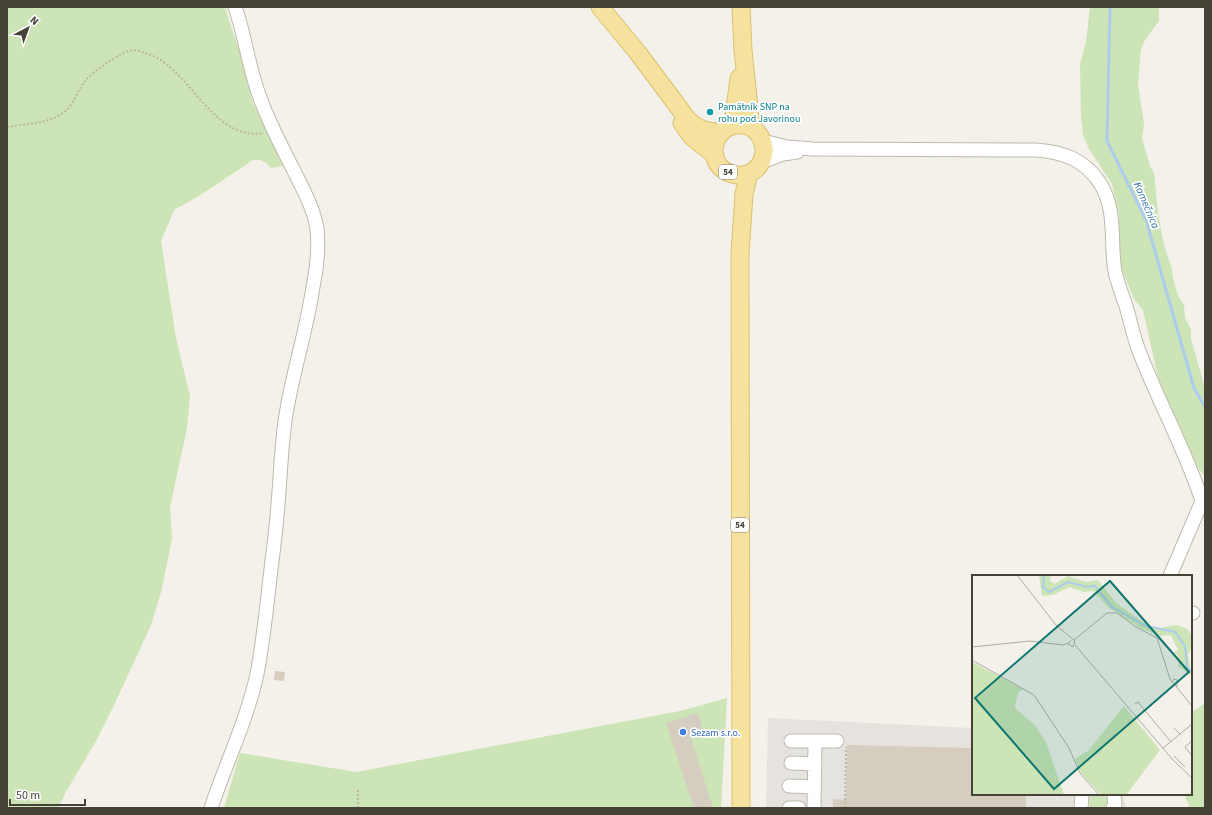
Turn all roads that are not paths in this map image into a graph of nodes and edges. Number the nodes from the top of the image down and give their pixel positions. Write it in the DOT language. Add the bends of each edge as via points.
graph roads {
  1 [pos="235,7"];
  2 [pos="600,7"];
  3 [pos="741,7"];
  4 [pos="743,50"];
  5 [pos="659,82"];
  6 [pos="751,127"];
  7 [pos="726,129"];
  8 [pos="763,141"];
  9 [pos="813,150"];
  10 [pos="715,155"];
  11 [pos="756,168"];
  12 [pos="728,172"];
  13 [pos="740,254"];
  14 [pos="1170,575"];
  15 [pos="791,741"];
  16 [pos="815,741"];
  17 [pos="842,741"];
  18 [pos="791,763"];
  19 [pos="815,764"];
  20 [pos="789,786"];
  21 [pos="814,787"];
  22 [pos="1082,795"];
  23 [pos="1113,795"];
  24 [pos="211,808"];
  25 [pos="741,808"];
  26 [pos="789,808"];
  27 [pos="799,808"];
  28 [pos="814,808"];
  29 [pos="1081,808"];
  30 [pos="1113,808"];
  1 -- 24 [label="street" via="261,101 312,212 317,230 318,256 283,429 277,522 257,673 244,719"];
  2 -- 5 [label="main road"];
  3 -- 4 [label="main road, 54"];
  4 -- 6 [label="main road, 54"];
  4 -- 7 [label="main road, 54" via="734,117"];
  5 -- 7 [label="main road" via="688,120 698,128 707,132"];
  5 -- 10 [label="main road" via="687,130"];
  6 -- 7 [label="main road" via="741,125"];
  6 -- 8 [label="main road"];
  7 -- 10 [label="main road, 54" via="717,139"];
  8 -- 9 [label="street"];
  8 -- 11 [label="main road, 54" via="765,152"];
  9 -- 11 [label="street" via="772,157"];
  9 -- 14 [label="street" via="1036,150 1067,155 1092,173 1111,208 1116,272 1140,355 1194,477 1202,501"];
  10 -- 12 [label="main road, 54" via="719,165"];
  11 -- 12 [label="main road, 54" via="742,175"];
  11 -- 13 [label="main road, 54" via="744,194"];
  12 -- 13 [label="main road, 54" via="736,196"];
  13 -- 25 [label="main road, 54"];
  15 -- 16 [label="street"];
  16 -- 17 [label="street"];
  16 -- 19 [label="street"];
  18 -- 19 [label="street"];
  19 -- 21 [label="street"];
  20 -- 21 [label="street"];
  21 -- 28 [label="street"];
  22 -- 29 [label="street"];
  23 -- 30 [label="street"];
  26 -- 27 [label="street"];
}
